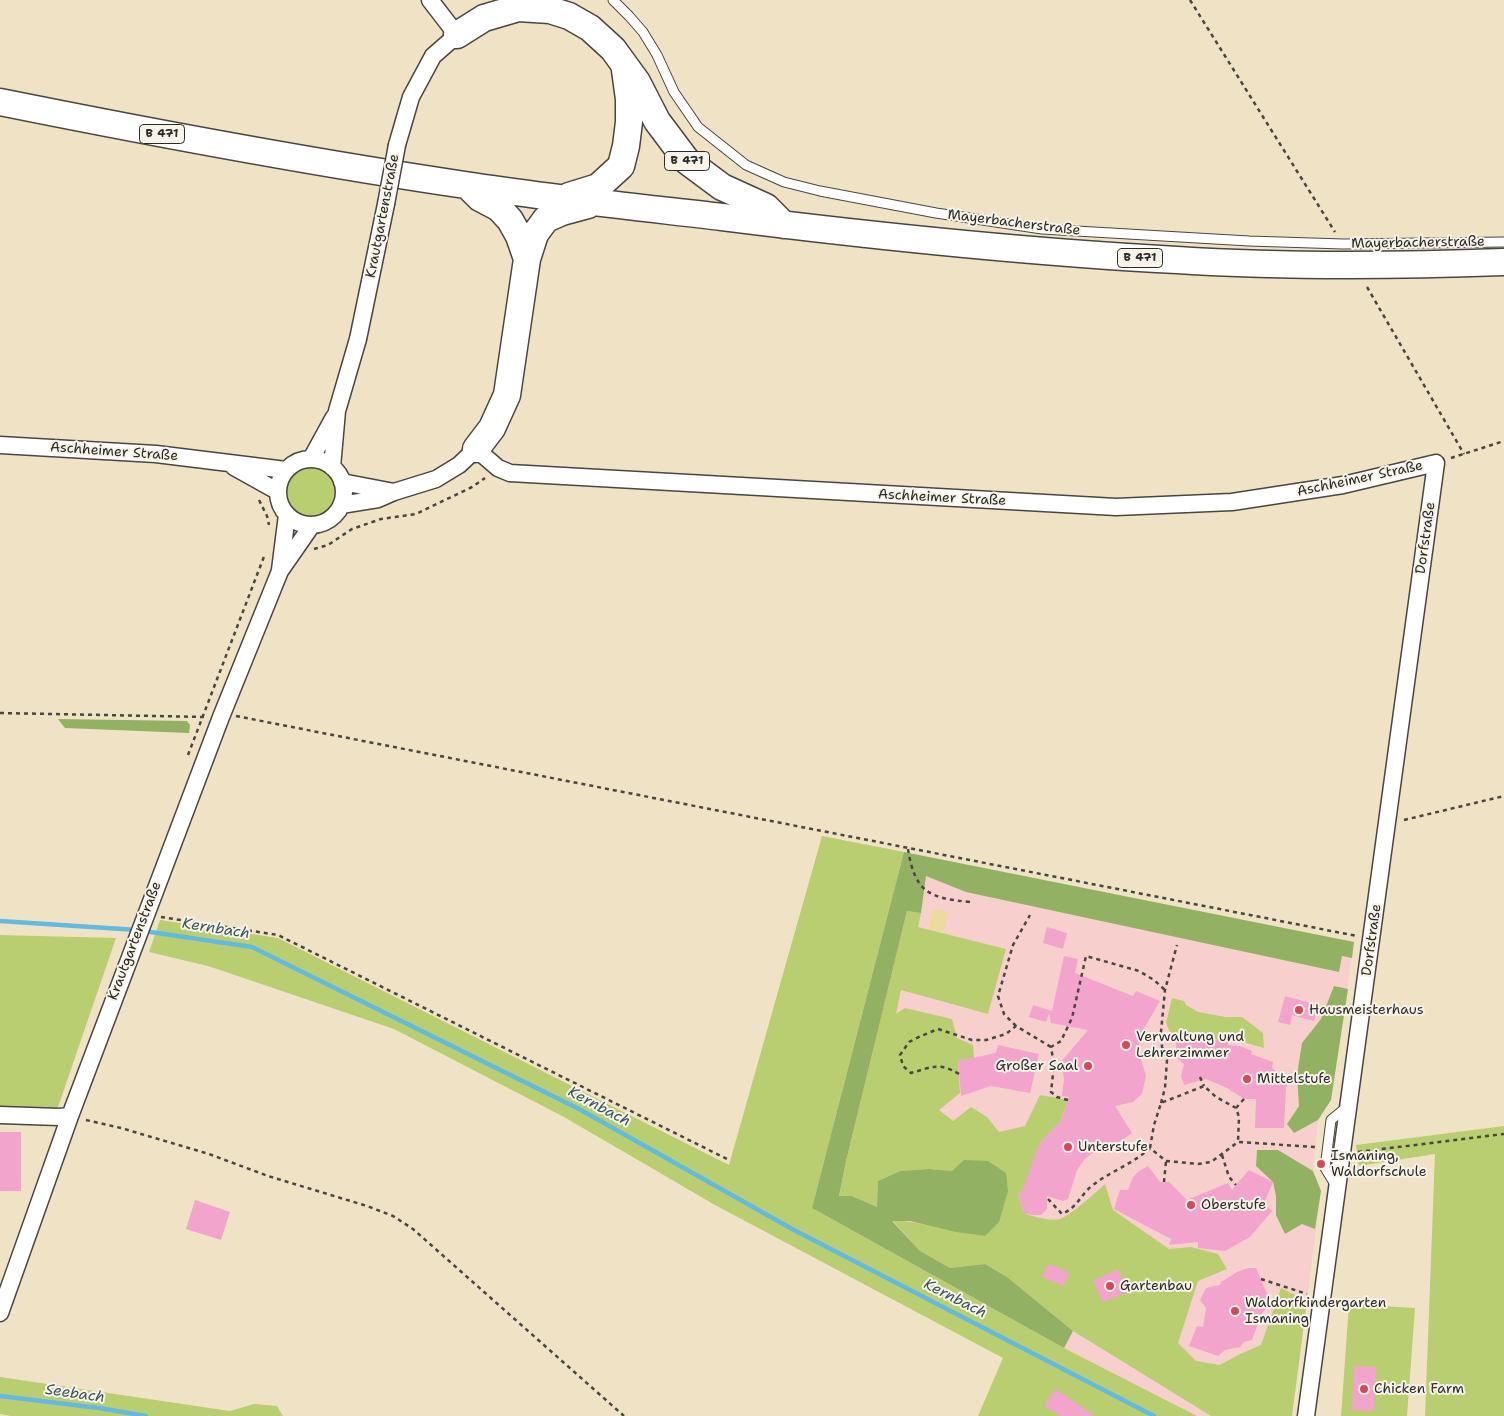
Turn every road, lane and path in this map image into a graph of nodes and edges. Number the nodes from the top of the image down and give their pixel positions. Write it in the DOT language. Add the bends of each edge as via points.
graph roads {
  1 [pos="430,0"];
  2 [pos="612,0"];
  3 [pos="1190,0"];
  4 [pos="457,35"];
  5 [pos="624,64"];
  6 [pos="0,102"];
  7 [pos="468,185"];
  8 [pos="563,198"];
  9 [pos="598,202"];
  10 [pos="784,225"];
  11 [pos="1504,242"];
  12 [pos="1343,244"];
  13 [pos="527,259"];
  14 [pos="1504,262"];
  15 [pos="1366,285"];
  16 [pos="337,411"];
  17 [pos="1504,441"];
  18 [pos="0,445"];
  19 [pos="476,449"];
  20 [pos="1464,454"];
  21 [pos="311,459"];
  22 [pos="1436,463"];
  23 [pos="227,464"];
  24 [pos="332,467"];
  25 [pos="286,470"];
  26 [pos="342,482"];
  27 [pos="277,491"];
  28 [pos="394,492"];
  29 [pos="341,505"];
  30 [pos="287,515"];
  31 [pos="312,526"];
  32 [pos="280,571"];
  33 [pos="0,713"];
  34 [pos="202,717"];
  35 [pos="220,717"];
  36 [pos="1504,796"];
  37 [pos="1388,824"];
  38 [pos="908,848"];
  39 [pos="970,902"];
  40 [pos="1030,915"];
  41 [pos="144,918"];
  42 [pos="1372,939"];
  43 [pos="1177,945"];
  44 [pos="1165,990"];
  45 [pos="1016,1026"];
  46 [pos="1051,1047"];
  47 [pos="959,1074"];
  48 [pos="1200,1077"];
  49 [pos="1204,1086"];
  50 [pos="1244,1099"];
  51 [pos="1068,1100"];
  52 [pos="1162,1103"];
  53 [pos="1236,1108"];
  54 [pos="0,1115"];
  55 [pos="70,1116"];
  56 [pos="1504,1134"];
  57 [pos="1238,1142"];
  58 [pos="1150,1148"];
  59 [pos="1335,1151"];
  60 [pos="1222,1155"];
  61 [pos="727,1159"];
  62 [pos="1166,1161"];
  63 [pos="1164,1182"];
  64 [pos="1236,1185"];
  65 [pos="1048,1200"];
  66 [pos="1260,1279"];
  67 [pos="1310,1295"];
  68 [pos="0,1314"];
  69 [pos="624,1416"];
  70 [pos="1306,1416"];
  1 -- 4 [label="street"];
  2 -- 12 [label="lane, Mayerbacherstraße" via="643,32 674,92 698,127 746,165 784,182 926,212 1042,229"];
  3 -- 12 [label="path"];
  4 -- 5 [label="main road" via="484,18 518,8 550,10 570,16 590,28"];
  4 -- 16 [label="street, Krautgartenstraße, bridge" via="433,56 412,97 397,145 358,339"];
  5 -- 8 [label="main road, B 471" via="629,122 621,166 598,187"];
  5 -- 10 [label="main road, B 471" via="657,121 687,161 722,187 766,207"];
  6 -- 7 [label="main road, B 471" via="150,132"];
  7 -- 8 [label="main road, B 471"];
  7 -- 13 [label="main road" via="510,220"];
  8 -- 9 [label="main road, B 471"];
  9 -- 10 [label="main road, B 471"];
  9 -- 13 [label="main road, B 471" via="546,219 535,234"];
  10 -- 14 [label="main road, B 471" via="1178,261 1344,265"];
  11 -- 12 [label="lane, Mayerbacherstraße"];
  13 -- 19 [label="main road" via="508,395 492,428"];
  15 -- 20 [label="path"];
  16 -- 21 [label="street, Krautgartenstraße"];
  16 -- 24 [label="street, Krautgartenstraße"];
  17 -- 20 [label="path, Aschheimer Straße"];
  18 -- 23 [label="street, Aschheimer Straße" via="156,454"];
  19 -- 22 [label="street, Aschheimer Straße" via="498,468 510,473 1116,507 1232,502 1343,485"];
  19 -- 28 [label="street" via="459,465 436,478"];
  20 -- 22 [label="path, Aschheimer Straße"];
  21 -- 24 [label="street"];
  21 -- 25 [label="street" via="302,460"];
  22 -- 37 [label="street, Dorfstraße"];
  23 -- 25 [label="street, Aschheimer Straße"];
  23 -- 27 [label="street, Aschheimer Straße"];
  24 -- 26 [label="street"];
  25 -- 27 [label="street"];
  26 -- 28 [label="street"];
  26 -- 29 [label="street" via="344,498"];
  27 -- 30 [label="street" via="278,500"];
  28 -- 29 [label="street" via="378,499"];
  29 -- 31 [label="street" via="330,519"];
  30 -- 31 [label="street" via="294,521"];
  30 -- 32 [label="street, Krautgartenstraße"];
  31 -- 32 [label="street, Krautgartenstraße"];
  32 -- 35 [label="street, Krautgartenstraße"];
  33 -- 34 [label="path"];
  35 -- 38 [label="path" via="238,716"];
  35 -- 41 [label="street, Krautgartenstraße"];
  36 -- 37 [label="path"];
  37 -- 42 [label="street, Dorfstraße"];
  38 -- 39 [label="path" via="917,882 933,896"];
  38 -- 42 [label="path"];
  40 -- 45 [label="path" via="1013,945 998,996 1004,1014"];
  41 -- 55 [label="street, Krautgartenstraße"];
  41 -- 61 [label="path" via="278,934"];
  42 -- 59 [label="street, Dorfstraße" via="1349,1106"];
  43 -- 44 [label="path"];
  44 -- 46 [label="path" via="1139,971 1086,956 1072,1018 1061,1041"];
  44 -- 52 [label="path" via="1160,1032 1167,1060"];
  45 -- 46 [label="path"];
  45 -- 47 [label="path" via="1006,1034 986,1040 972,1040 938,1029 909,1042 900,1055 911,1073 935,1066 947,1067"];
  46 -- 51 [label="path" via="1054,1065 1051,1092"];
  48 -- 49 [label="path"];
  49 -- 52 [label="path"];
  49 -- 53 [label="path"];
  50 -- 53 [label="path"];
  52 -- 58 [label="path"];
  53 -- 57 [label="path"];
  54 -- 55 [label="street"];
  55 -- 68 [label="street, Krautgartenstraße"];
  55 -- 69 [label="path" via="209,1154 393,1216 413,1229"];
  56 -- 59 [label="path"];
  57 -- 59 [label="path"];
  57 -- 60 [label="path"];
  58 -- 62 [label="path"];
  58 -- 65 [label="path" via="1133,1162 1092,1185 1072,1210 1062,1214"];
  59 -- 70 [label="street, Dorfstraße" via="1337,1188"];
  60 -- 62 [label="path" via="1211,1162 1198,1164"];
  60 -- 64 [label="path" via="1229,1177"];
  62 -- 63 [label="path"];
  66 -- 67 [label="path"];
}
